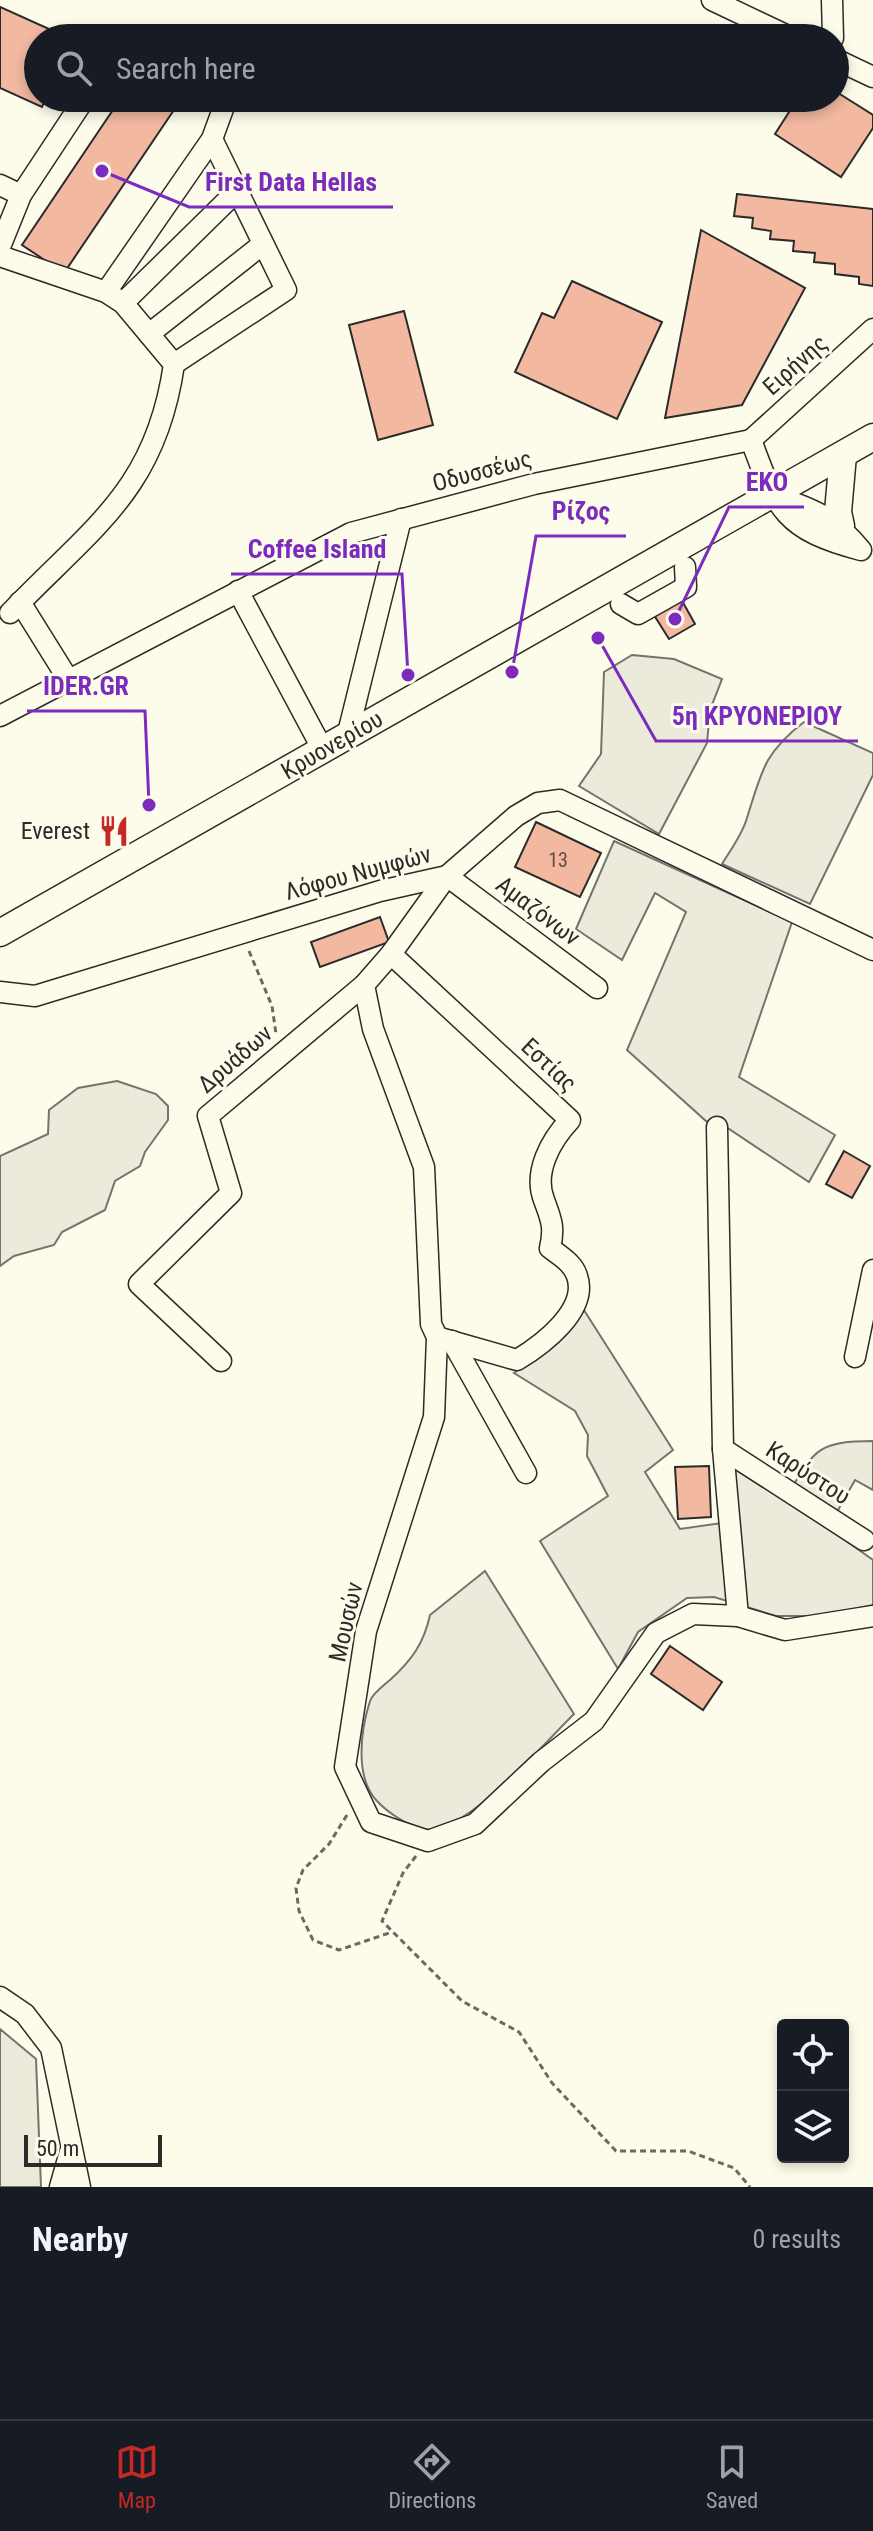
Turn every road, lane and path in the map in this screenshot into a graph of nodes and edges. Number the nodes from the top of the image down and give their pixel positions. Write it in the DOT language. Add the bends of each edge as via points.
graph roads {
  1 [pos="712,0"];
  2 [pos="832,0"];
  3 [pos="763,24"];
  4 [pos="833,24"];
  5 [pos="849,66"];
  6 [pos="873,77"];
  7 [pos="76,112"];
  8 [pos="222,112"];
  9 [pos="212,139"];
  10 [pos="0,185"];
  11 [pos="237,191"];
  12 [pos="21,195"];
  13 [pos="263,244"];
  14 [pos="0,247"];
  15 [pos="0,256"];
  16 [pos="115,298"];
  17 [pos="873,329"];
  18 [pos="149,334"];
  19 [pos="174,364"];
  20 [pos="873,437"];
  21 [pos="751,440"];
  22 [pos="843,455"];
  23 [pos="771,495"];
  24 [pos="401,519"];
  25 [pos="841,526"];
  26 [pos="867,553"];
  27 [pos="685,567"];
  28 [pos="238,591"];
  29 [pos="621,604"];
  30 [pos="68,679"];
  31 [pos="0,716"];
  32 [pos="347,737"];
  33 [pos="323,750"];
  34 [pos="447,876"];
  35 [pos="0,933"];
  36 [pos="239,934"];
  37 [pos="873,950"];
  38 [pos="391,954"];
  39 [pos="364,985"];
  40 [pos="597,988"];
  41 [pos="1,992"];
  42 [pos="279,1053"];
  43 [pos="717,1127"];
  44 [pos="873,1270"];
  45 [pos="445,1339"];
  46 [pos="855,1357"];
  47 [pos="221,1361"];
  48 [pos="723,1449"];
  49 [pos="526,1473"];
  50 [pos="864,1540"];
  51 [pos="738,1616"];
  52 [pos="873,1616"];
  53 [pos="359,1797"];
  54 [pos="428,1841"];
  55 [pos="392,1932"];
  56 [pos="0,1997"];
  57 [pos="71,2150"];
  58 [pos="60,2187"];
  59 [pos="80,2187"];
  60 [pos="750,2187"];
  1 -- 3 [label="street"];
  2 -- 4 [label="street"];
  5 -- 6 [label="street"];
  7 -- 12 [label="street"];
  8 -- 9 [label="street"];
  9 -- 11 [label="street"];
  9 -- 16 [label="street"];
  10 -- 12 [label="street"];
  11 -- 13 [label="street"];
  11 -- 16 [label="street"];
  12 -- 14 [label="street"];
  13 -- 18 [label="street"];
  13 -- 19 [label="street" via="286,290"];
  15 -- 16 [label="street"];
  16 -- 18 [label="street"];
  17 -- 21 [label="street, Ειρήνης"];
  18 -- 19 [label="street"];
  19 -- 30 [label="street" via="159,433 134,483 69,558 15,608"];
  20 -- 22 [label="main road, Κρυονερίου"];
  21 -- 23 [label="street"];
  21 -- 24 [label="street, Οδυσσέως" via="534,484"];
  22 -- 23 [label="main road, Κρυονερίου"];
  22 -- 25 [label="main road"];
  23 -- 25 [label="street"];
  23 -- 26 [label="street" via="793,521 827,541"];
  23 -- 32 [label="main road, Κρυονερίου"];
  24 -- 28 [label="street, Οδυσσέως" via="351,533"];
  24 -- 32 [label="street"];
  25 -- 26 [label="street"];
  27 -- 29 [label="street" via="686,587 638,614"];
  28 -- 30 [label="street, Οδυσσέως"];
  28 -- 33 [label="street"];
  30 -- 31 [label="street, Οδυσσέως"];
  32 -- 33 [label="main road, Κρυονερίου"];
  33 -- 35 [label="main road, Κρυονερίου"];
  34 -- 36 [label="street, Λόφου Νυμφών"];
  34 -- 37 [label="street, Λόφου Νυμφών" via="516,816 538,803 560,800"];
  34 -- 38 [label="street, Δρυάδων"];
  34 -- 40 [label="street, Αμαζόνων"];
  36 -- 41 [label="street, Λόφου Νυμφών" via="35,996"];
  36 -- 42 [label="path" via="272,1006"];
  38 -- 39 [label="street, Δρυάδων"];
  38 -- 45 [label="street, Εστίας" via="570,1120 552,1140 543,1168 543,1198 554,1219 550,1248 578,1277 568,1317 547,1342 517,1360"];
  39 -- 42 [label="street, Δρυάδων"];
  39 -- 45 [label="street, Μουσών" via="373,1029 424,1167 431,1324"];
  42 -- 47 [label="street, Δρυάδων" via="208,1116 231,1193 139,1284"];
  43 -- 48 [label="street"];
  44 -- 46 [label="street"];
  45 -- 49 [label="street"];
  45 -- 53 [label="street, Μουσών" via="434,1417 366,1631 345,1767"];
  48 -- 50 [label="street, Καρύστου"];
  48 -- 51 [label="street"];
  51 -- 52 [label="street" via="785,1630"];
  51 -- 54 [label="street" via="693,1614 656,1633 594,1721 475,1824"];
  53 -- 54 [label="street, Μουσών" via="371,1822"];
  53 -- 55 [label="path" via="329,1844 303,1870 296,1888 299,1911 313,1940 339,1950"];
  54 -- 55 [label="path" via="403,1873 382,1921"];
  55 -- 60 [label="path" via="462,2001 519,2032 552,2083 616,2151 688,2151 734,2168"];
  56 -- 57 [label="street" via="25,2014 51,2048"];
  57 -- 58 [label="street"];
  57 -- 59 [label="street"];
}
